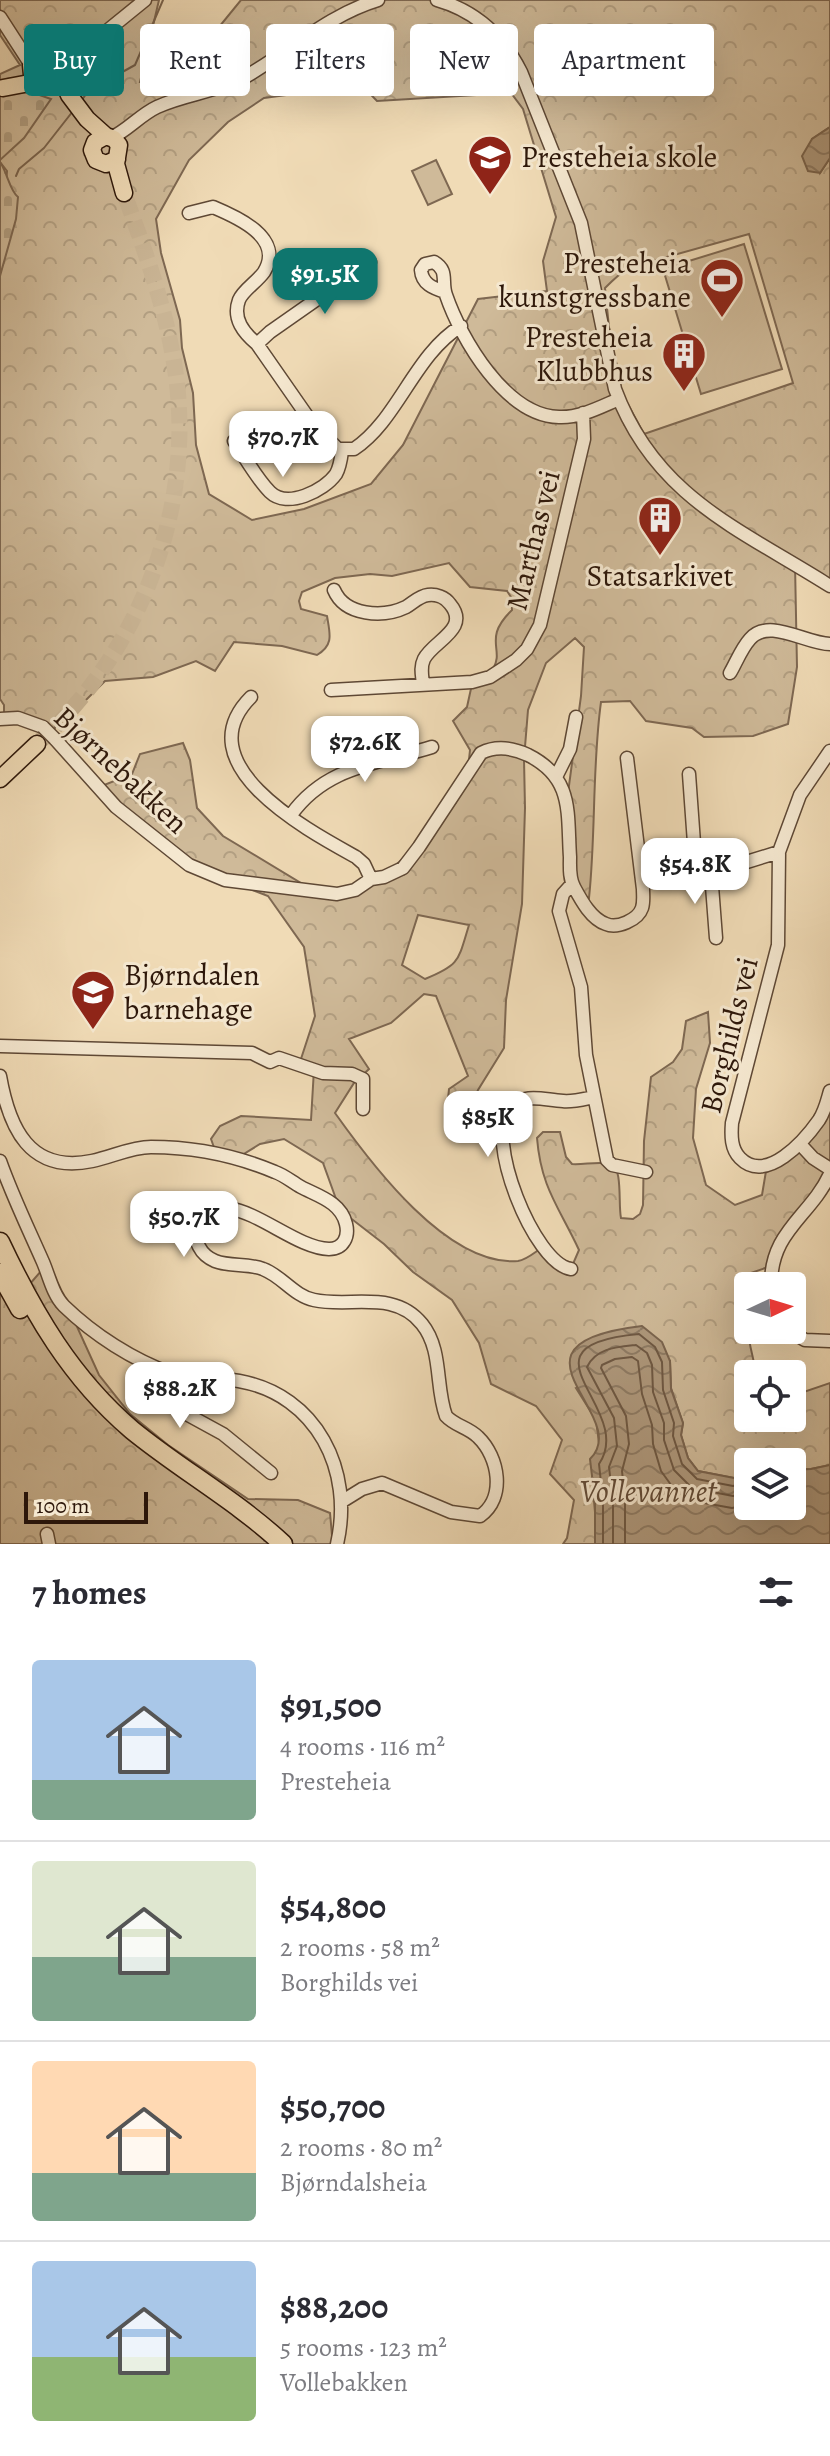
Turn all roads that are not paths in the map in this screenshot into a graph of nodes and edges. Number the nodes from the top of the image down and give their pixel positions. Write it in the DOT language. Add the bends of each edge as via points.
graph roads {
  1 [pos="145,0"];
  2 [pos="378,0"];
  3 [pos="437,0"];
  4 [pos="0,17"];
  5 [pos="115,24"];
  6 [pos="24,46"];
  7 [pos="24,80"];
  8 [pos="1,89"];
  9 [pos="68,96"];
  10 [pos="104,145"];
  11 [pos="122,194"];
  12 [pos="189,213"];
  13 [pos="370,262"];
  14 [pos="445,292"];
  15 [pos="461,326"];
  16 [pos="257,344"];
  17 [pos="619,399"];
  18 [pos="583,413"];
  19 [pos="234,441"];
  20 [pos="342,451"];
  21 [pos="830,586"];
  22 [pos="334,590"];
  23 [pos="830,644"];
  24 [pos="730,673"];
  25 [pos="423,684"];
  26 [pos="331,690"];
  27 [pos="251,697"];
  28 [pos="576,717"];
  29 [pos="0,719"];
  30 [pos="432,747"];
  31 [pos="830,751"];
  32 [pos="627,758"];
  33 [pos="689,774"];
  34 [pos="557,775"];
  35 [pos="291,815"];
  36 [pos="779,852"];
  37 [pos="711,873"];
  38 [pos="371,879"];
  39 [pos="572,884"];
  40 [pos="716,938"];
  41 [pos="0,1046"];
  42 [pos="0,1076"];
  43 [pos="830,1091"];
  44 [pos="594,1097"];
  45 [pos="363,1109"];
  46 [pos="800,1144"];
  47 [pos="0,1161"];
  48 [pos="830,1171"];
  49 [pos="646,1172"];
  50 [pos="0,1242"];
  51 [pos="571,1269"];
  52 [pos="773,1272"];
  53 [pos="0,1273"];
  54 [pos="806,1340"];
  55 [pos="830,1341"];
  56 [pos="144,1362"];
  57 [pos="271,1473"];
  58 [pos="341,1502"];
  59 [pos="267,1544"];
  60 [pos="283,1544"];
  61 [pos="337,1544"];
  1 -- 5 [label="street"];
  2 -- 10 [label="street" via="332,21 243,78 151,111"];
  3 -- 17 [label="street" via="487,25 521,72 581,223"];
  4 -- 6 [label="street"];
  7 -- 8 [label="main road"];
  9 -- 10 [label="main road"];
  10 -- 11 [label="main road"];
  12 -- 16 [label="street" via="213,207 264,238 266,267 239,298 237,311 245,334"];
  13 -- 16 [label="street"];
  14 -- 15 [label="street"];
  15 -- 18 [label="street" via="484,366 518,403 549,416"];
  15 -- 20 [label="street" via="435,348 369,436 354,449"];
  16 -- 20 [label="street" via="312,423"];
  17 -- 18 [label="street"];
  17 -- 21 [label="street" via="660,469 687,495"];
  18 -- 25 [label="street, Marthas vei" via="578,466 540,625 530,644 490,677"];
  19 -- 20 [label="street" via="270,492 284,498 310,494 326,484 338,470"];
  22 -- 25 [label="street, Marthas vei" via="347,605 366,612 393,611 431,595 450,603 454,628 424,660"];
  23 -- 24 [label="street" via="762,631 749,639"];
  25 -- 26 [label="street, Marthas vei"];
  27 -- 35 [label="street" via="232,728 235,758 253,786"];
  28 -- 34 [label="street" via="570,749"];
  29 -- 38 [label="street, Bjørnebakken, bridge" via="18,718 43,727 116,807 201,871 225,880 337,894"];
  30 -- 35 [label="street" via="333,776"];
  31 -- 36 [label="street, Borghilds vei" via="800,795"];
  32 -- 39 [label="street" via="643,889 640,912 620,925 605,924"];
  33 -- 37 [label="street, Borghilds vei" via="694,843"];
  34 -- 38 [label="street, Bjørnebakken" via="515,750 481,753 411,858 393,873"];
  34 -- 39 [label="street" via="567,802"];
  35 -- 38 [label="street" via="356,857"];
  36 -- 37 [label="street"];
  36 -- 46 [label="street, Borghilds vei" via="778,945 732,1123 732,1143 742,1161 760,1167"];
  37 -- 40 [label="street, Borghilds vei"];
  39 -- 44 [label="street" via="559,911 581,987"];
  41 -- 45 [label="street" via="252,1053 270,1062 279,1058 363,1079"];
  42 -- 58 [label="street" via="10,1120 21,1138 45,1156 71,1164 147,1147 209,1153 278,1172 340,1210 348,1232 336,1248 311,1244 223,1208 205,1212 198,1220 197,1243 215,1261 258,1267 312,1300 371,1301 408,1311 428,1334 446,1416 476,1434 498,1475 493,1498 480,1516 451,1512 382,1483"];
  43 -- 46 [label="street, Borghilds vei" via="818,1121"];
  44 -- 49 [label="street" via="607,1160"];
  44 -- 51 [label="street" via="526,1098 510,1108 502,1126 520,1208 548,1251"];
  46 -- 48 [label="street"];
  47 -- 56 [label="street" via="62,1304"];
  48 -- 52 [label="street" via="781,1241"];
  50 -- 60 [label="highway" via="44,1328 92,1391 135,1432"];
  53 -- 59 [label="highway" via="38,1340 96,1411"];
  54 -- 55 [label="street"];
  56 -- 57 [label="street" via="146,1382 159,1399 223,1434"];
  56 -- 58 [label="street" via="181,1376 249,1383 296,1405 326,1443"];
  58 -- 61 [label="street"];
}
